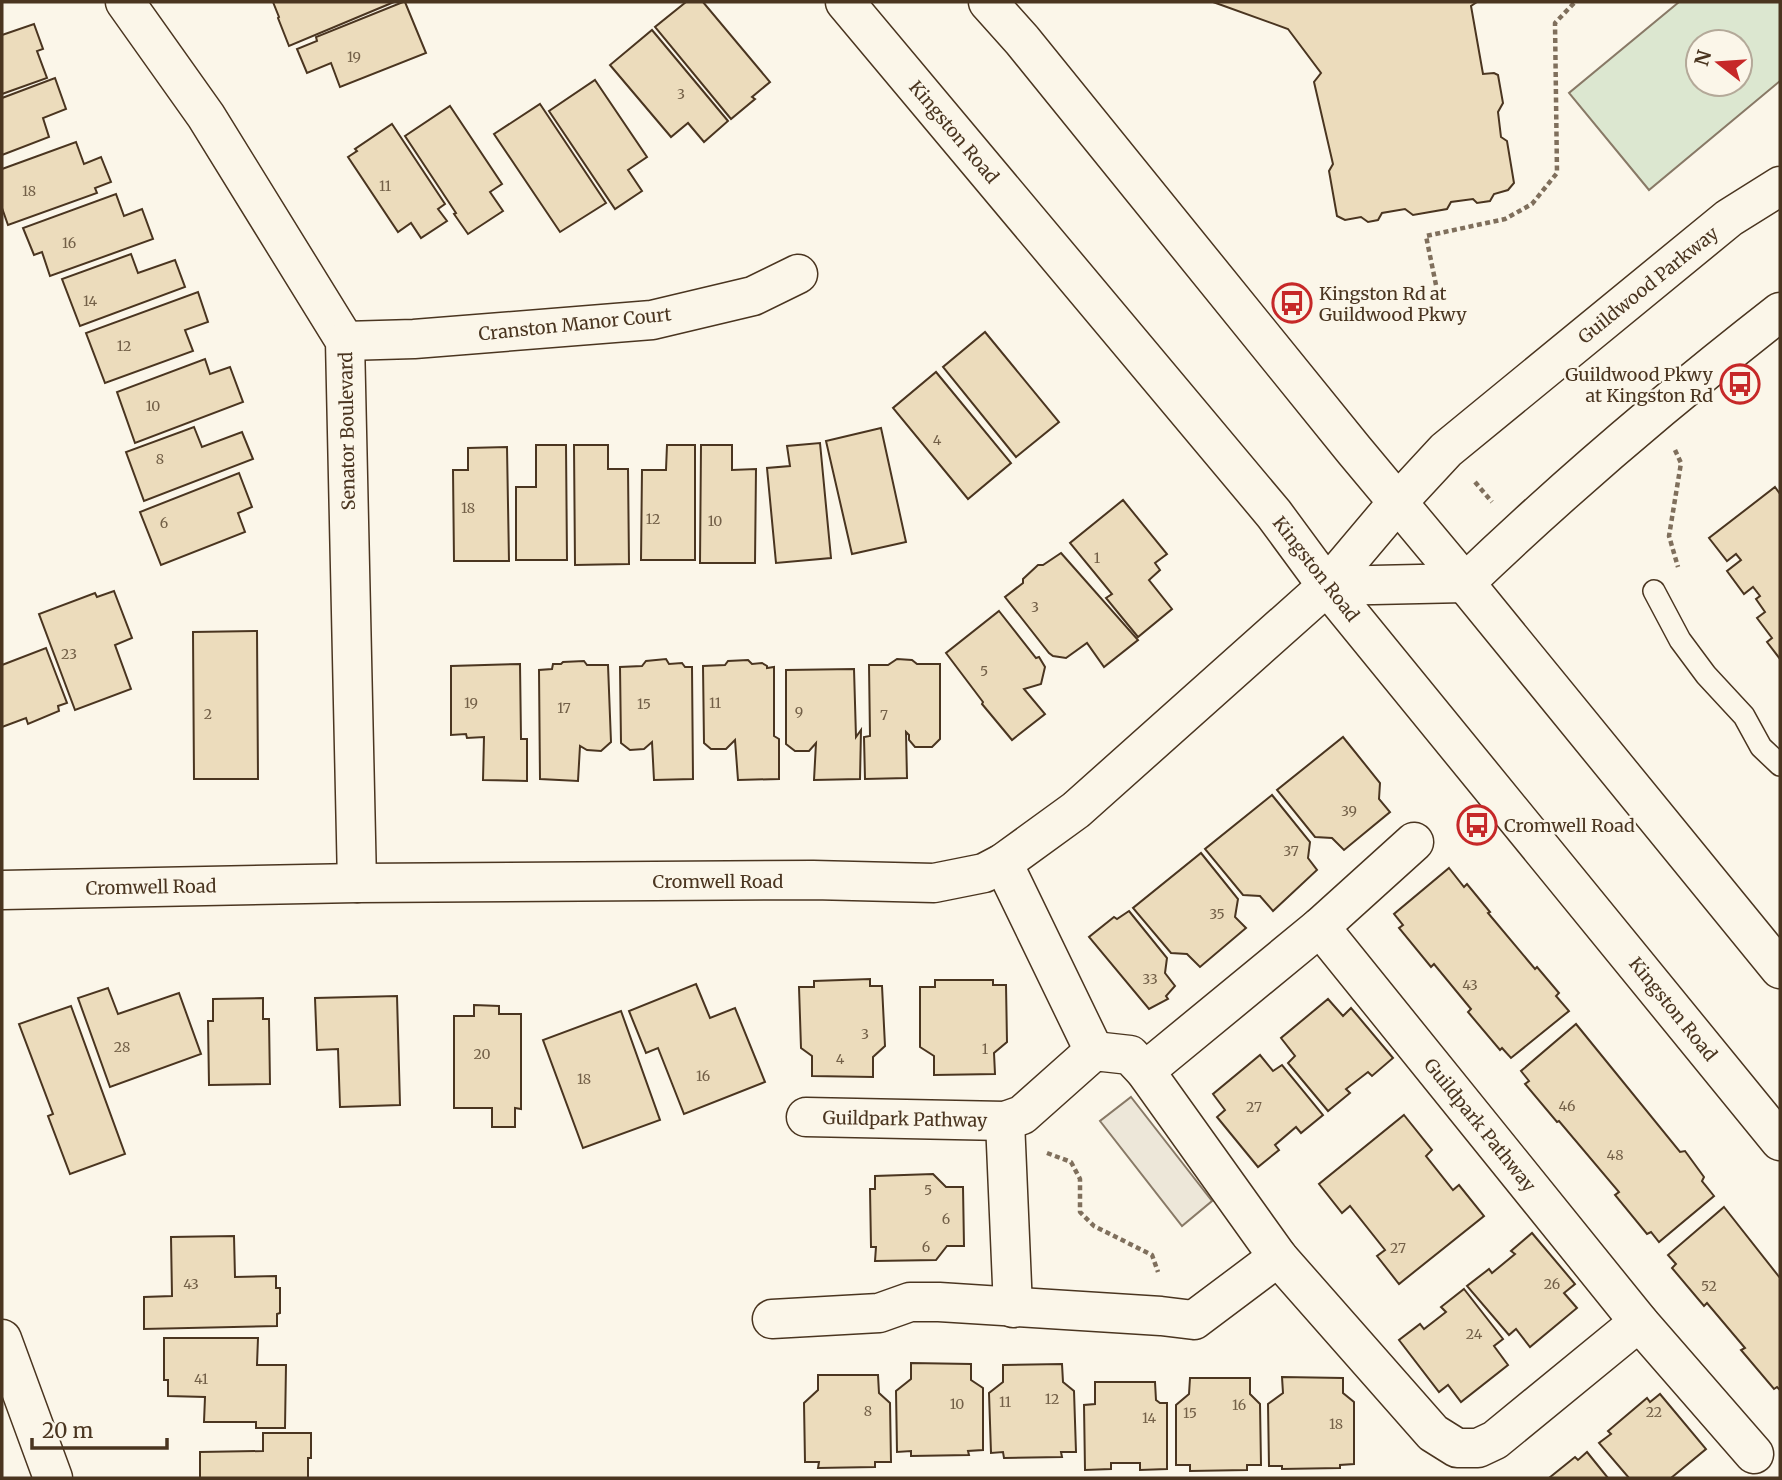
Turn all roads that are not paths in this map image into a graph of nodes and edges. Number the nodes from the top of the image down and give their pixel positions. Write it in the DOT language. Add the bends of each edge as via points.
graph roads {
  1 [pos="125,2"];
  2 [pos="845,2"];
  3 [pos="988,2"];
  4 [pos="1780,186"];
  5 [pos="798,274"];
  6 [pos="1780,312"];
  7 [pos="345,341"];
  8 [pos="1397,503"];
  9 [pos="1465,583"];
  10 [pos="1327,586"];
  11 [pos="1654,591"];
  12 [pos="1780,765"];
  13 [pos="1414,842"];
  14 [pos="1003,863"];
  15 [pos="357,883"];
  16 [pos="2,890"];
  17 [pos="1320,927"];
  18 [pos="1780,969"];
  19 [pos="1094,1051"];
  20 [pos="1145,1071"];
  21 [pos="806,1117"];
  22 [pos="1013,1118"];
  23 [pos="1780,1141"];
  24 [pos="1278,1257"];
  25 [pos="1013,1308"];
  26 [pos="772,1319"];
  27 [pos="1639,1322"];
  28 [pos="2,1339"];
  29 [pos="1754,1454"];
  30 [pos="53,1478"];
  1 -- 7 [label="street, Senator Boulevard" via="206,117"];
  2 -- 10 [label="street, Kingston Road" via="1274,514"];
  3 -- 8 [label="street"];
  4 -- 8 [label="street, Guildwood Parkway" via="1729,218 1446,450"];
  5 -- 7 [label="street, Cranston Manor Court" via="753,296 652,320"];
  6 -- 9 [label="street" via="1650,415"];
  7 -- 15 [label="street, Senator Boulevard"];
  8 -- 9 [label="street"];
  8 -- 10 [label="street, Guildwood Parkway"];
  9 -- 10 [label="street"];
  9 -- 18 [label="street"];
  10 -- 14 [label="street, Cromwell Road" via="1076,810"];
  10 -- 23 [label="street, Kingston Road"];
  11 -- 12 [label="lane" via="1706,675"];
  13 -- 17 [label="street"];
  14 -- 15 [label="street, Cromwell Road" via="984,873 934,883"];
  14 -- 19 [label="street"];
  15 -- 16 [label="street, Cromwell Road"];
  17 -- 20 [label="street"];
  17 -- 27 [label="street, Guildpark Pathway"];
  19 -- 20 [label="street" via="1130,1055"];
  19 -- 22 [label="street"];
  20 -- 24 [label="street"];
  21 -- 22 [label="street, Guildpark Pathway"];
  22 -- 25 [label="street, Guildpark Pathway"];
  24 -- 25 [label="street" via="1194,1320"];
  24 -- 27 [label="street" via="1433,1433 1457,1448 1478,1448 1495,1440"];
  25 -- 26 [label="street" via="910,1302 879,1313"];
  27 -- 29 [label="street, Guildpark Pathway"];
  28 -- 30 [label="street"];
}
